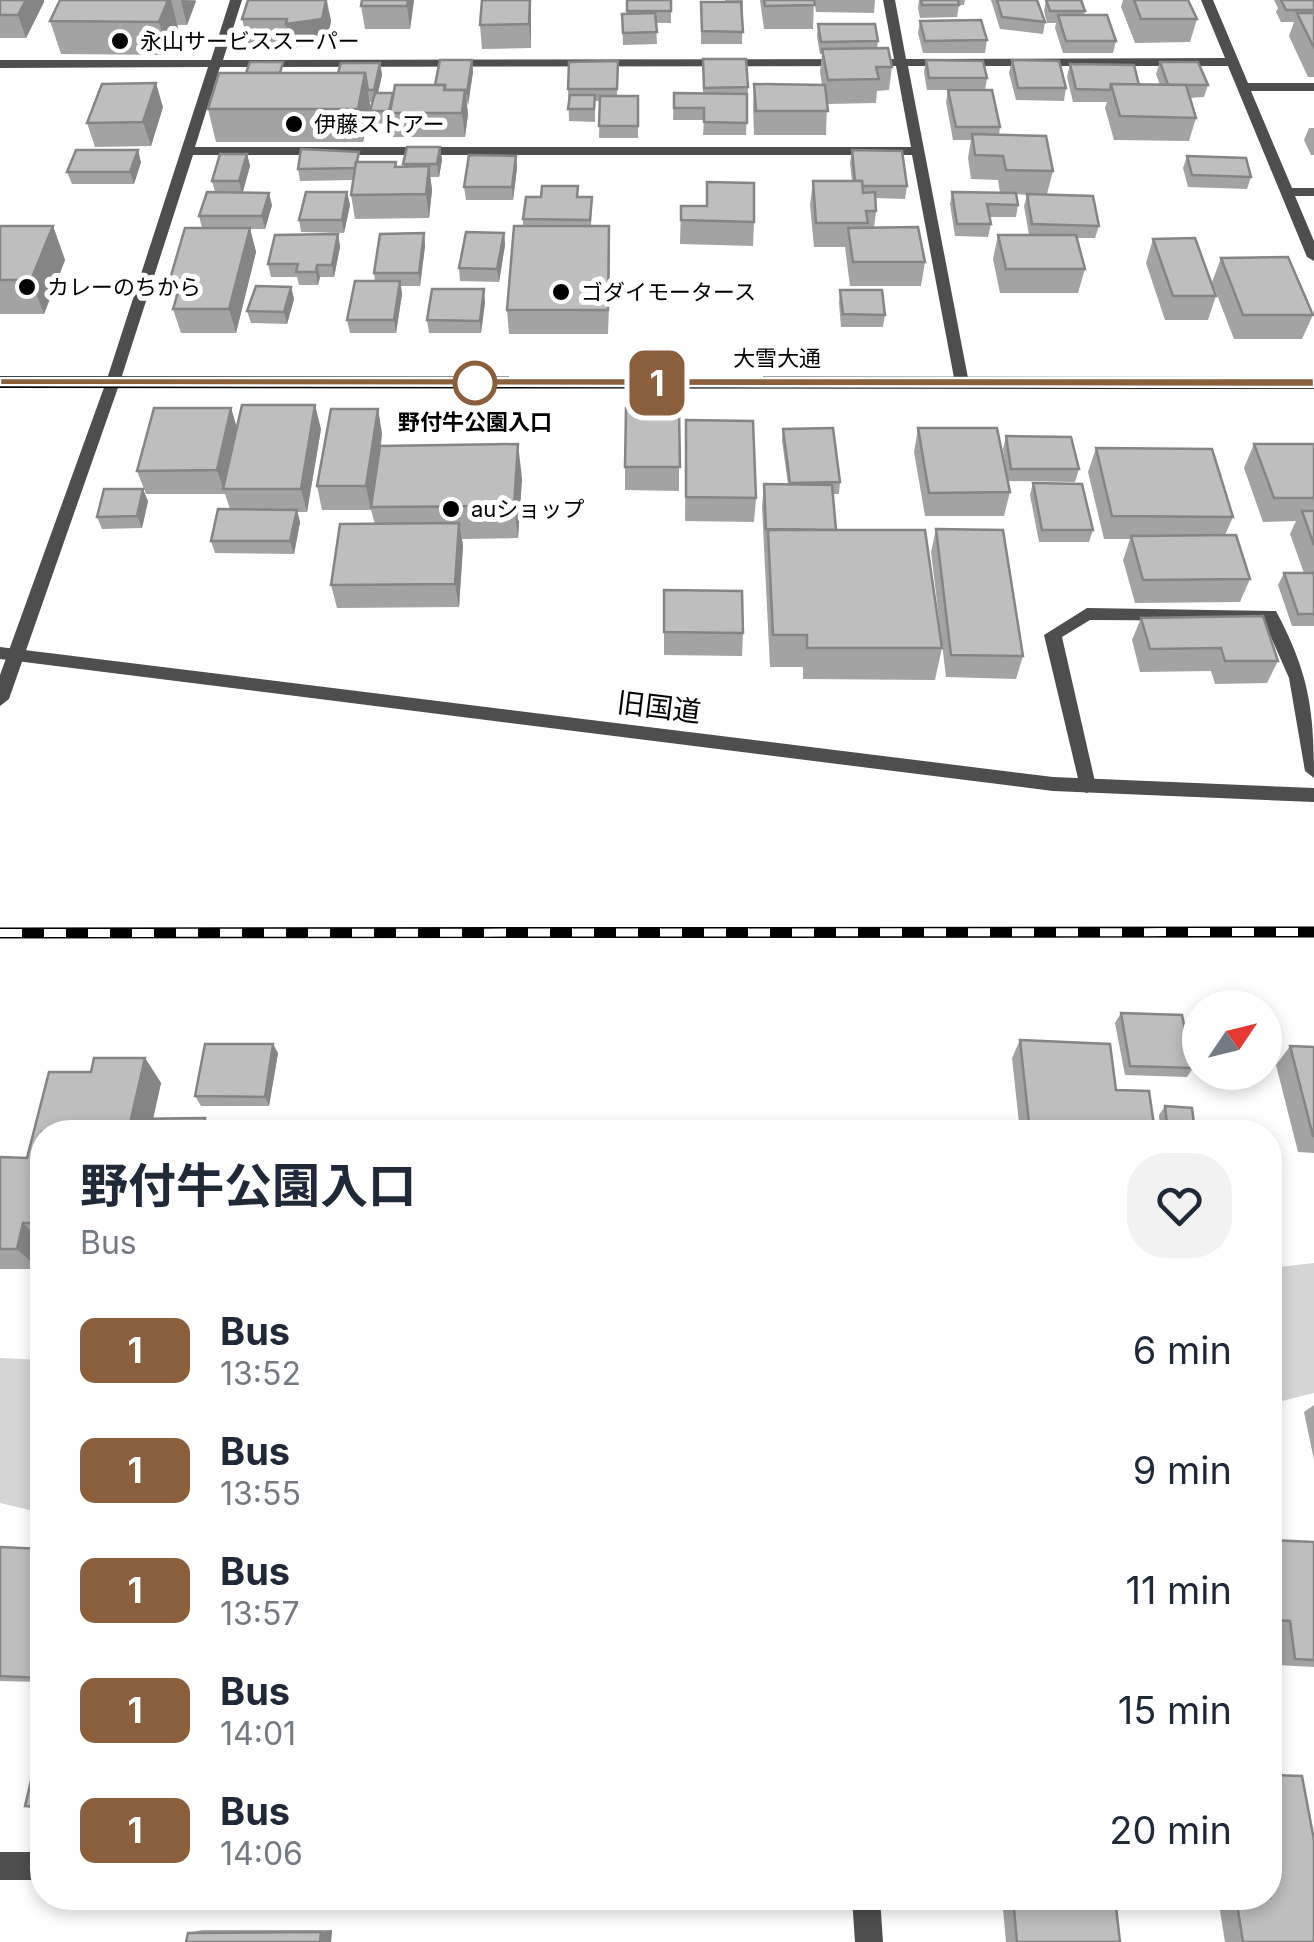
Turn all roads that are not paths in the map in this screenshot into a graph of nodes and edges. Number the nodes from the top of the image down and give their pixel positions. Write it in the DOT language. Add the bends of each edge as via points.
graph roads {
  1 [pos="236,0"];
  2 [pos="888,0"];
  3 [pos="1207,0"];
  4 [pos="1234,62"];
  5 [pos="0,64"];
  6 [pos="216,64"];
  7 [pos="902,64"];
  8 [pos="1244,87"];
  9 [pos="1314,87"];
  10 [pos="190,151"];
  11 [pos="920,152"];
  12 [pos="1287,192"];
  13 [pos="1314,192"];
  14 [pos="1314,257"];
  15 [pos="0,382"];
  16 [pos="113,382"];
  17 [pos="1314,383"];
  18 [pos="962,384"];
  19 [pos="7,654"];
  20 [pos="0,698"];
  21 [pos="1314,771"];
  22 [pos="1088,786"];
  23 [pos="1314,795"];
  24 [pos="0,1866"];
  25 [pos="30,1866"];
  26 [pos="867,1910"];
  27 [pos="869,1942"];
  1 -- 6 [label="street"];
  2 -- 7 [label="street"];
  3 -- 4 [label="street"];
  4 -- 7 [label="street"];
  4 -- 8 [label="street"];
  5 -- 6 [label="street"];
  6 -- 7 [label="street"];
  6 -- 10 [label="street"];
  7 -- 11 [label="street"];
  8 -- 9 [label="street"];
  8 -- 12 [label="street"];
  10 -- 11 [label="street"];
  10 -- 16 [label="street"];
  11 -- 18 [label="street"];
  12 -- 13 [label="street"];
  12 -- 14 [label="street"];
  15 -- 16 [label="highway, 大雪大通"];
  16 -- 18 [label="highway, 大雪大通"];
  16 -- 19 [label="street"];
  17 -- 18 [label="highway, 大雪大通"];
  19 -- 20 [label="street"];
  19 -- 22 [label="street, 旧国道"];
  21 -- 22 [label="street" via="1298,678 1270,616 1087,614 1053,635"];
  22 -- 23 [label="street, 旧国道"];
  24 -- 25 [label="street"];
  26 -- 27 [label="street"];
}
